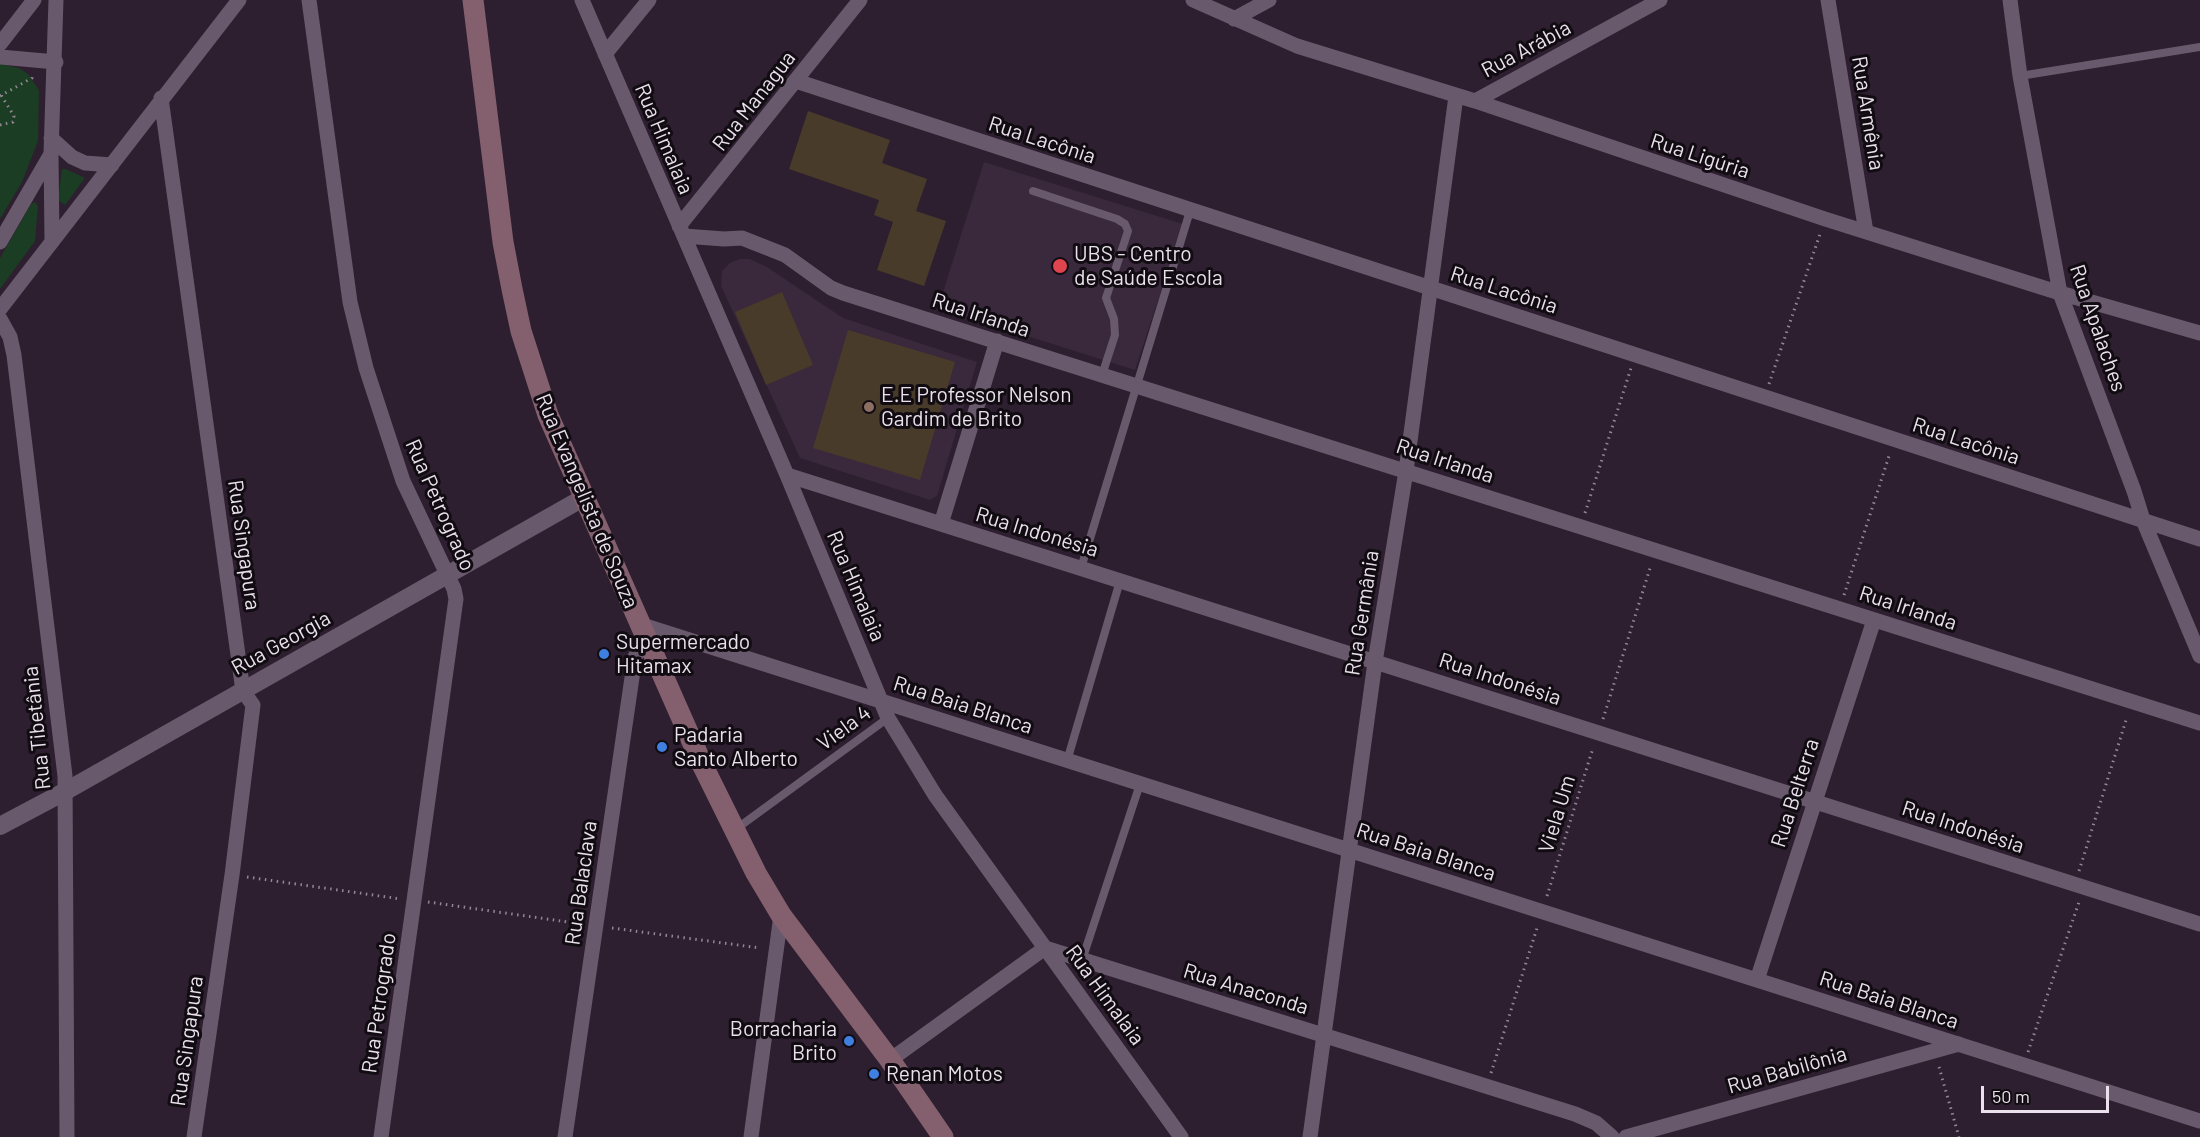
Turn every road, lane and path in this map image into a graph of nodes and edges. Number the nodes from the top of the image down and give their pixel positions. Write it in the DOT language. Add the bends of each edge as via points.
graph roads {
  1 [pos="34,0"];
  2 [pos="56,0"];
  3 [pos="240,0"];
  4 [pos="309,0"];
  5 [pos="473,0"];
  6 [pos="582,0"];
  7 [pos="648,0"];
  8 [pos="860,0"];
  9 [pos="1193,0"];
  10 [pos="1269,0"];
  11 [pos="1660,0"];
  12 [pos="1828,0"];
  13 [pos="2010,0"];
  14 [pos="1234,19"];
  15 [pos="0,44"];
  16 [pos="2200,47"];
  17 [pos="605,54"];
  18 [pos="0,57"];
  19 [pos="33,59"];
  20 [pos="56,62"];
  21 [pos="2020,76"];
  22 [pos="796,81"];
  23 [pos="0,95"];
  24 [pos="1455,96"];
  25 [pos="161,98"];
  26 [pos="1475,101"];
  27 [pos="0,126"];
  28 [pos="51,138"];
  29 [pos="51,154"];
  30 [pos="112,165"];
  31 [pos="1033,191"];
  32 [pos="1190,211"];
  33 [pos="1825,219"];
  34 [pos="681,231"];
  35 [pos="1866,232"];
  36 [pos="0,242"];
  37 [pos="52,242"];
  38 [pos="1430,288"];
  39 [pos="2060,293"];
  40 [pos="0,309"];
  41 [pos="0,319"];
  42 [pos="2200,333"];
  43 [pos="997,341"];
  44 [pos="1635,355"];
  45 [pos="1102,375"];
  46 [pos="1137,386"];
  47 [pos="1764,397"];
  48 [pos="1894,439"];
  49 [pos="1406,471"];
  50 [pos="787,475"];
  51 [pos="583,498"];
  52 [pos="2143,520"];
  53 [pos="941,524"];
  54 [pos="1581,527"];
  55 [pos="2200,539"];
  56 [pos="1656,550"];
  57 [pos="1081,568"];
  58 [pos="447,575"];
  59 [pos="1120,581"];
  60 [pos="1839,609"];
  61 [pos="1874,620"];
  62 [pos="643,631"];
  63 [pos="2200,656"];
  64 [pos="1375,662"];
  65 [pos="243,691"];
  66 [pos="881,701"];
  67 [pos="2132,701"];
  68 [pos="888,718"];
  69 [pos="2200,723"];
  70 [pos="1598,733"];
  71 [pos="1067,761"];
  72 [pos="1140,784"];
  73 [pos="66,791"];
  74 [pos="1814,801"];
  75 [pos="0,826"];
  76 [pos="733,831"];
  77 [pos="1351,850"];
  78 [pos="232,875"];
  79 [pos="2079,886"];
  80 [pos="415,901"];
  81 [pos="1542,911"];
  82 [pos="782,915"];
  83 [pos="2200,924"];
  84 [pos="596,926"];
  85 [pos="1045,948"];
  86 [pos="777,951"];
  87 [pos="1082,960"];
  88 [pos="1757,980"];
  89 [pos="1326,1036"];
  90 [pos="1959,1044"];
  91 [pos="1935,1051"];
  92 [pos="890,1060"];
  93 [pos="2024,1065"];
  94 [pos="1487,1087"];
  95 [pos="2200,1121"];
  96 [pos="939,1134"];
  97 [pos="67,1137"];
  98 [pos="194,1137"];
  99 [pos="381,1137"];
  100 [pos="565,1137"];
  101 [pos="751,1137"];
  102 [pos="1181,1137"];
  103 [pos="1310,1137"];
  104 [pos="1612,1137"];
  105 [pos="1626,1137"];
  106 [pos="1959,1137"];
  1 -- 15 [label="street"];
  2 -- 20 [label="street"];
  3 -- 25 [label="street"];
  4 -- 58 [label="street, Rua Petrogrado" via="350,302 363,357 395,462"];
  5 -- 51 [label="main road, Rua Evangelista de Souza" via="503,242 521,331 548,415"];
  6 -- 17 [label="street, Rua Himalaia"];
  7 -- 17 [label="street"];
  8 -- 22 [label="street, Rua Managua"];
  9 -- 14 [label="street, Rua Ligúria"];
  10 -- 14 [label="street"];
  11 -- 26 [label="street, Rua Arábia"];
  12 -- 35 [label="street, Rua Armênia"];
  13 -- 21 [label="street, Rua Apalaches"];
  14 -- 24 [label="street, Rua Ligúria" via="1297,46"];
  16 -- 21 [label="lane"];
  17 -- 34 [label="street, Rua Himalaia"];
  18 -- 19 [label="street"];
  19 -- 20 [label="street"];
  19 -- 23 [label="path" via="32,78"];
  20 -- 28 [label="street"];
  21 -- 39 [label="street, Rua Apalaches"];
  22 -- 32 [label="street, Rua Lacônia"];
  22 -- 34 [label="street, Rua Managua"];
  23 -- 27 [label="path" via="14,116 13,122"];
  24 -- 26 [label="street, Rua Ligúria"];
  24 -- 38 [label="street, Rua Germânia"];
  25 -- 30 [label="street"];
  25 -- 65 [label="street, Rua Singapura"];
  26 -- 33 [label="street, Rua Ligúria"];
  28 -- 29 [label="street"];
  28 -- 30 [label="street" via="72,157 91,164"];
  29 -- 36 [label="street"];
  29 -- 37 [label="street"];
  30 -- 37 [label="street"];
  31 -- 45 [label="lane" via="1117,219 1128,231 1106,298 1115,335"];
  32 -- 38 [label="street, Rua Lacônia"];
  32 -- 46 [label="lane"];
  33 -- 35 [label="street, Rua Ligúria"];
  33 -- 47 [label="path"];
  34 -- 43 [label="street, Rua Irlanda" via="723,239 742,238 785,255 843,293"];
  34 -- 50 [label="street, Rua Himalaia"];
  35 -- 39 [label="street, Rua Ligúria"];
  37 -- 40 [label="street"];
  38 -- 44 [label="street, Rua Lacônia"];
  38 -- 49 [label="street, Rua Germânia"];
  39 -- 42 [label="street, Rua Ligúria"];
  39 -- 52 [label="street, Rua Apalaches"];
  41 -- 73 [label="street, Rua Tibetânia" via="14,355"];
  43 -- 45 [label="street, Rua Irlanda"];
  43 -- 53 [label="street"];
  44 -- 47 [label="street, Rua Lacônia"];
  44 -- 54 [label="path"];
  45 -- 46 [label="street, Rua Irlanda"];
  46 -- 49 [label="street, Rua Irlanda"];
  46 -- 57 [label="lane"];
  47 -- 48 [label="street, Rua Lacônia"];
  48 -- 52 [label="street, Rua Lacônia"];
  48 -- 60 [label="path"];
  49 -- 54 [label="street, Rua Irlanda"];
  49 -- 64 [label="street, Rua Germânia"];
  50 -- 53 [label="street, Rua Indonésia"];
  50 -- 66 [label="street, Rua Himalaia"];
  51 -- 58 [label="street, Rua Georgia"];
  51 -- 62 [label="main road, Rua Evangelista de Souza"];
  52 -- 55 [label="street, Rua Lacônia"];
  52 -- 63 [label="street, Rua Apalaches"];
  53 -- 57 [label="street, Rua Indonésia"];
  54 -- 56 [label="street, Rua Irlanda"];
  56 -- 60 [label="street, Rua Irlanda"];
  56 -- 70 [label="path, Viela Um"];
  57 -- 59 [label="street, Rua Indonésia"];
  58 -- 65 [label="street, Rua Georgia"];
  58 -- 80 [label="street, Rua Petrogrado" via="456,599"];
  59 -- 64 [label="street, Rua Indonésia"];
  59 -- 71 [label="lane"];
  60 -- 61 [label="street, Rua Irlanda"];
  61 -- 67 [label="street, Rua Irlanda"];
  61 -- 74 [label="street, Rua Belterra"];
  62 -- 66 [label="street, Rua Baia Blanca"];
  62 -- 76 [label="main road, Rua Evangelista de Souza"];
  62 -- 84 [label="street, Rua Balaclava" via="635,657"];
  64 -- 70 [label="street, Rua Indonésia"];
  64 -- 77 [label="street, Rua Germânia"];
  65 -- 73 [label="street, Rua Georgia"];
  65 -- 78 [label="street, Rua Singapura" via="253,705"];
  66 -- 68 [label="street, Rua Himalaia"];
  66 -- 71 [label="street, Rua Baia Blanca"];
  67 -- 69 [label="street, Rua Irlanda"];
  67 -- 79 [label="path"];
  68 -- 76 [label="lane, Viela 4"];
  68 -- 85 [label="street, Rua Himalaia" via="935,795"];
  70 -- 74 [label="street, Rua Indonésia"];
  70 -- 81 [label="path, Viela Um"];
  71 -- 72 [label="street, Rua Baia Blanca"];
  72 -- 77 [label="street, Rua Baia Blanca"];
  72 -- 87 [label="lane"];
  73 -- 75 [label="street, Rua Georgia"];
  73 -- 97 [label="street, Rua Tibetânia"];
  74 -- 79 [label="street, Rua Indonésia"];
  74 -- 88 [label="street, Rua Belterra"];
  76 -- 82 [label="main road, Rua Evangelista de Souza"];
  77 -- 81 [label="street, Rua Baia Blanca"];
  77 -- 89 [label="street, Rua Germânia"];
  78 -- 80 [label="path"];
  78 -- 98 [label="street, Rua Singapura"];
  79 -- 83 [label="street, Rua Indonésia"];
  79 -- 93 [label="path"];
  80 -- 84 [label="path"];
  80 -- 99 [label="street, Rua Petrogrado"];
  81 -- 88 [label="street, Rua Baia Blanca"];
  81 -- 94 [label="path, Viela Um"];
  82 -- 86 [label="street"];
  82 -- 92 [label="main road, Rua Evangelista de Souza"];
  84 -- 86 [label="path"];
  84 -- 100 [label="street, Rua Balaclava"];
  85 -- 87 [label="street, Rua Anaconda"];
  85 -- 92 [label="street"];
  85 -- 102 [label="street, Rua Himalaia"];
  86 -- 101 [label="street"];
  87 -- 89 [label="street, Rua Anaconda"];
  88 -- 90 [label="street, Rua Baia Blanca"];
  89 -- 94 [label="street, Rua Anaconda"];
  89 -- 103 [label="street, Rua Germânia"];
  90 -- 91 [label="street, Rua Babilônia"];
  90 -- 93 [label="street, Rua Baia Blanca"];
  91 -- 105 [label="street, Rua Babilônia"];
  91 -- 106 [label="path"];
  92 -- 96 [label="main road, Rua Evangelista de Souza"];
  93 -- 95 [label="street, Rua Baia Blanca"];
  94 -- 104 [label="street, Rua Anaconda" via="1575,1114 1596,1123"];
}
